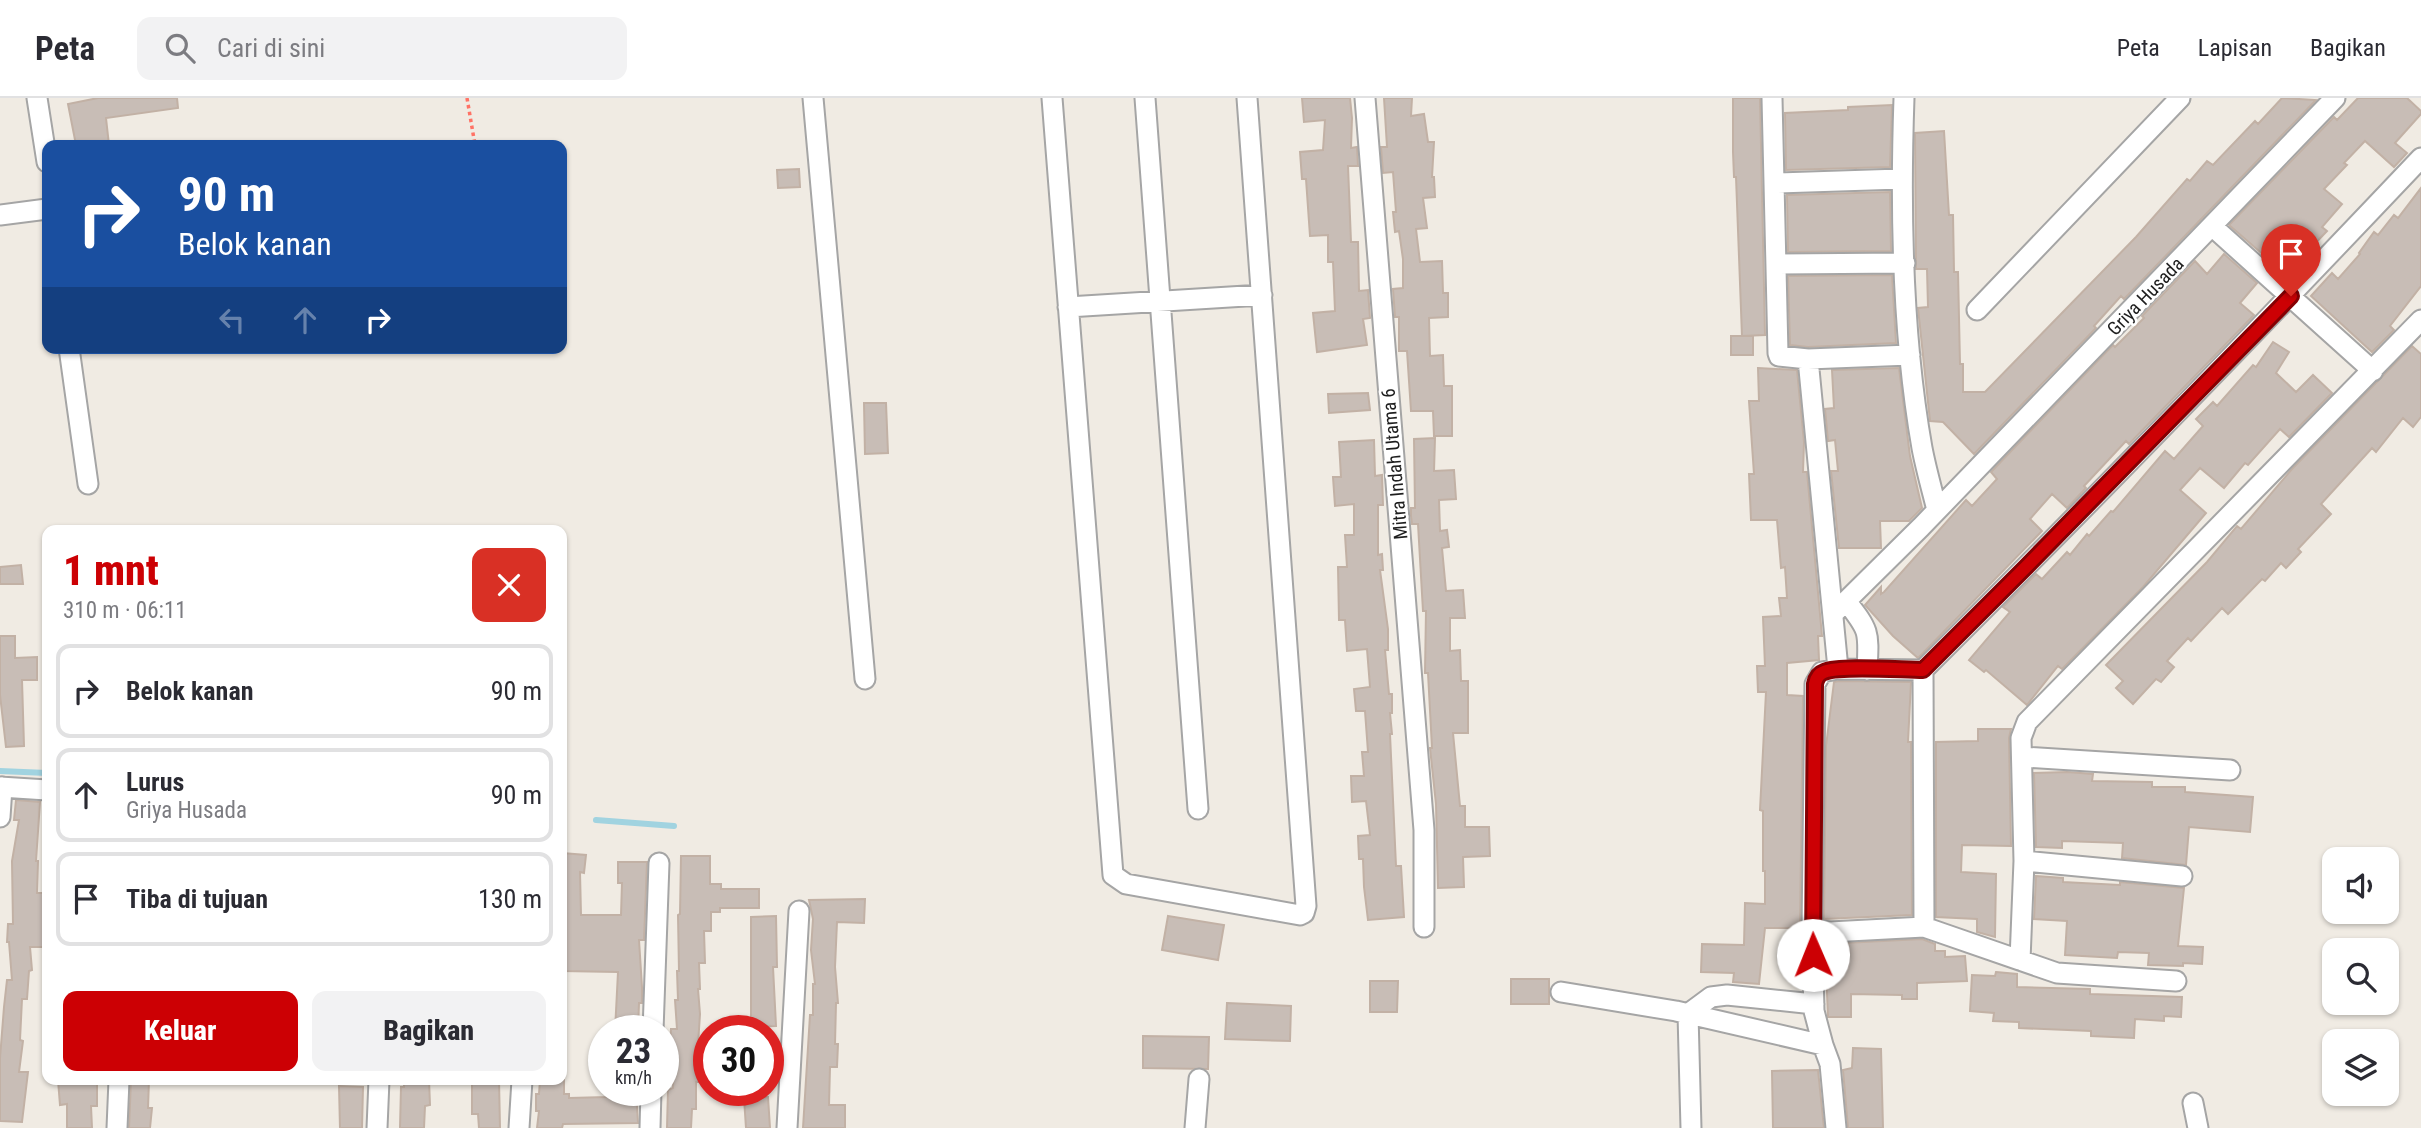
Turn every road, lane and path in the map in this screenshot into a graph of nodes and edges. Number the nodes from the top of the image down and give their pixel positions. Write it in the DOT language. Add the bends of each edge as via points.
graph roads {
  1 [pos="37,98"];
  2 [pos="467,98"];
  3 [pos="813,98"];
  4 [pos="1052,98"];
  5 [pos="1145,98"];
  6 [pos="1247,98"];
  7 [pos="1365,98"];
  8 [pos="1772,98"];
  9 [pos="1904,98"];
  10 [pos="2180,98"];
  11 [pos="2335,98"];
  12 [pos="44,140"];
  13 [pos="474,140"];
  14 [pos="2421,158"];
  15 [pos="1901,179"];
  16 [pos="1775,183"];
  17 [pos="42,210"];
  18 [pos="0,215"];
  19 [pos="2213,227"];
  20 [pos="1905,263"];
  21 [pos="1776,264"];
  22 [pos="1262,295"];
  23 [pos="2291,296"];
  24 [pos="1160,303"];
  25 [pos="1068,307"];
  26 [pos="1978,310"];
  27 [pos="2421,320"];
  28 [pos="70,354"];
  29 [pos="1910,355"];
  30 [pos="1808,359"];
  31 [pos="2373,371"];
  32 [pos="88,484"];
  33 [pos="1937,510"];
  34 [pos="1840,607"];
  35 [pos="1838,669"];
  36 [pos="1867,670"];
  37 [pos="1923,670"];
  38 [pos="865,679"];
  39 [pos="2023,757"];
  40 [pos="2230,770"];
  41 [pos="1,787"];
  42 [pos="42,790"];
  43 [pos="1198,809"];
  44 [pos="0,817"];
  45 [pos="2024,861"];
  46 [pos="659,863"];
  47 [pos="2182,876"];
  48 [pos="799,911"];
  49 [pos="1923,927"];
  50 [pos="1424,928"];
  51 [pos="1812,930"];
  52 [pos="2020,960"];
  53 [pos="2176,981"];
  54 [pos="1561,992"];
  55 [pos="1814,1004"];
  56 [pos="1691,1011"];
  57 [pos="654,1015"];
  58 [pos="1822,1045"];
  59 [pos="1199,1079"];
  60 [pos="119,1085"];
  61 [pos="379,1085"];
  62 [pos="522,1085"];
  63 [pos="2193,1102"];
  64 [pos="651,1106"];
  65 [pos="117,1128"];
  66 [pos="377,1128"];
  67 [pos="519,1128"];
  68 [pos="650,1128"];
  69 [pos="787,1128"];
  70 [pos="1195,1128"];
  71 [pos="1691,1128"];
  72 [pos="1836,1128"];
  73 [pos="2198,1128"];
  1 -- 12 [label="street"];
  2 -- 13 [label="path"];
  3 -- 38 [label="street"];
  4 -- 25 [label="street"];
  5 -- 24 [label="street"];
  6 -- 22 [label="street"];
  7 -- 50 [label="street, Mitra Indah Utama 6" via="1424,830"];
  8 -- 16 [label="street"];
  9 -- 15 [label="street"];
  10 -- 26 [label="street"];
  11 -- 19 [label="street, Griya Husada"];
  14 -- 23 [label="street"];
  15 -- 16 [label="street"];
  15 -- 20 [label="street"];
  16 -- 21 [label="street"];
  17 -- 18 [label="street"];
  19 -- 23 [label="street"];
  19 -- 33 [label="street, Griya Husada"];
  20 -- 21 [label="street"];
  20 -- 29 [label="street"];
  21 -- 30 [label="street" via="1779,356"];
  22 -- 24 [label="street"];
  22 -- 25 [label="street" via="1306,906 1300,915 1126,884 1113,875"];
  23 -- 31 [label="street"];
  23 -- 37 [label="street"];
  24 -- 25 [label="street"];
  24 -- 43 [label="street"];
  27 -- 31 [label="street"];
  28 -- 32 [label="street"];
  29 -- 30 [label="street"];
  29 -- 33 [label="street" via="1922,449"];
  30 -- 34 [label="street"];
  31 -- 39 [label="street" via="2027,722 2021,738"];
  33 -- 34 [label="street, Griya Husada"];
  34 -- 35 [label="street"];
  34 -- 36 [label="street" via="1865,624"];
  35 -- 36 [label="street"];
  35 -- 51 [label="street" via="1822,672 1815,684"];
  36 -- 37 [label="street"];
  37 -- 49 [label="street"];
  39 -- 40 [label="street"];
  39 -- 45 [label="street"];
  41 -- 42 [label="street"];
  41 -- 44 [label="street"];
  45 -- 47 [label="street"];
  45 -- 52 [label="street"];
  46 -- 57 [label="street"];
  48 -- 69 [label="street"];
  49 -- 51 [label="street"];
  49 -- 52 [label="street"];
  51 -- 55 [label="street"];
  52 -- 53 [label="street" via="2070,974"];
  54 -- 56 [label="street"];
  55 -- 56 [label="street" via="1752,996 1711,997"];
  55 -- 58 [label="street"];
  56 -- 58 [label="street"];
  56 -- 71 [label="street"];
  58 -- 72 [label="street" via="1830,1064"];
  59 -- 70 [label="street"];
  60 -- 65 [label="street"];
  61 -- 66 [label="street"];
  62 -- 67 [label="street"];
  63 -- 73 [label="street"];
  64 -- 68 [label="street"];
}
